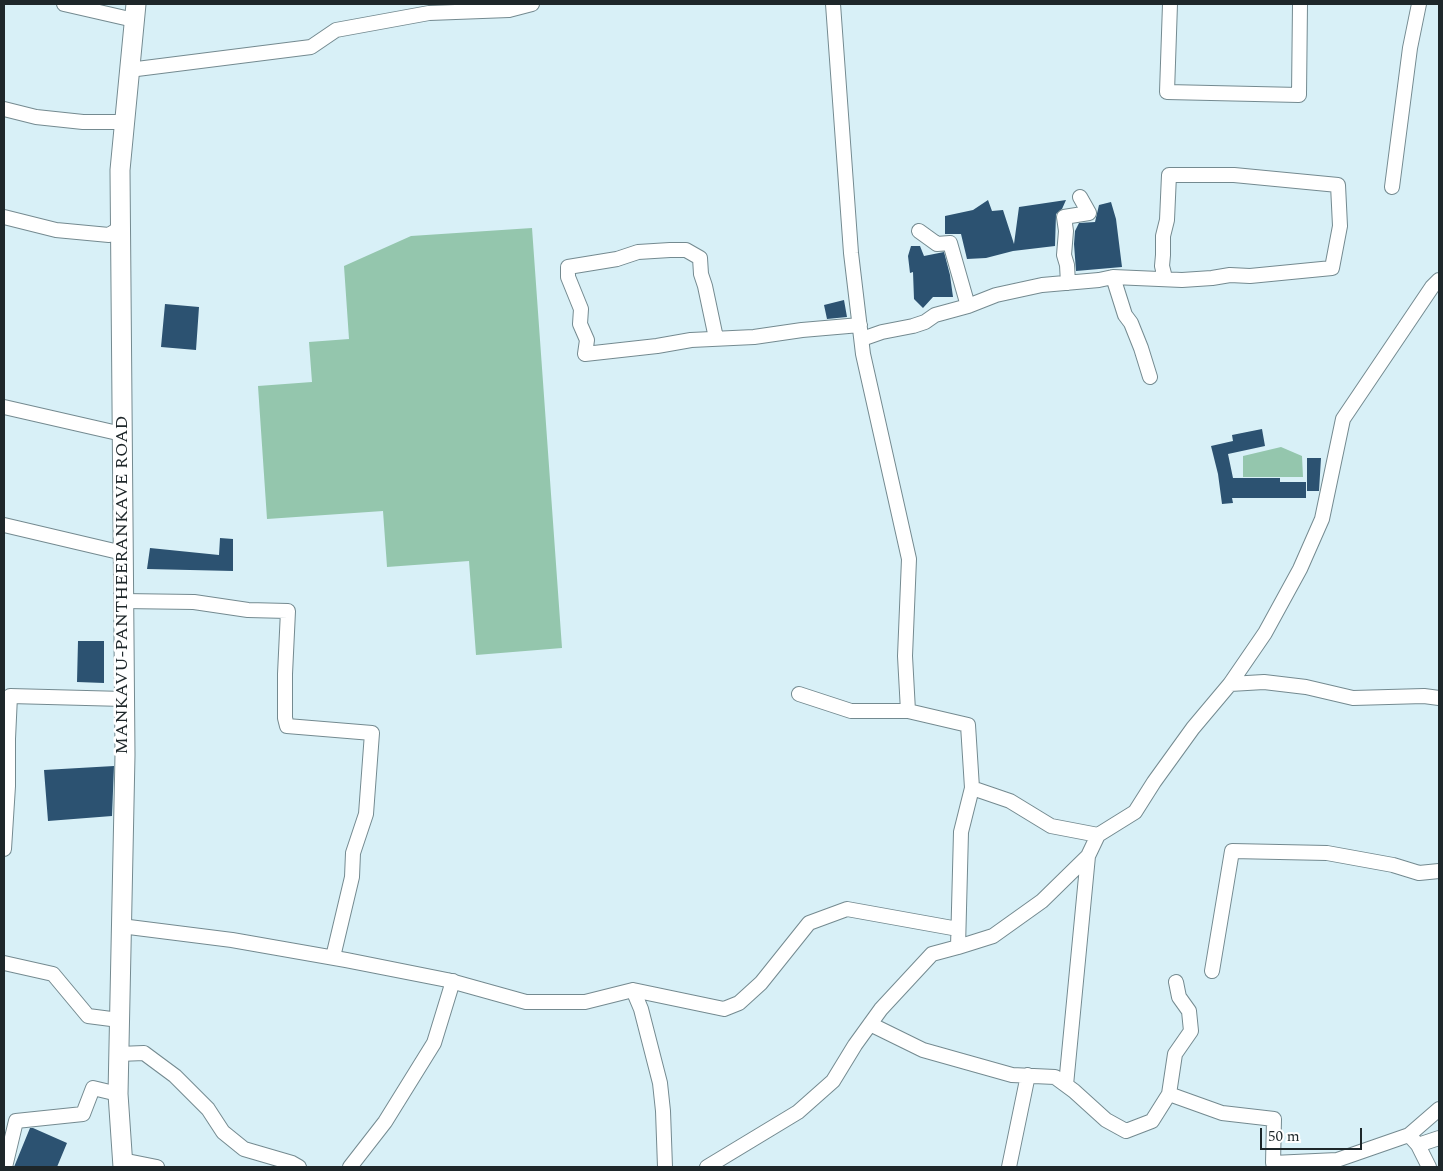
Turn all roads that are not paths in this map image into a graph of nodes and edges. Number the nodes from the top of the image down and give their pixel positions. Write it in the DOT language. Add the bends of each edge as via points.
graph roads {
  1 [pos="64,4"];
  2 [pos="532,4"];
  3 [pos="833,4"];
  4 [pos="1170,4"];
  5 [pos="1300,4"];
  6 [pos="1419,4"];
  7 [pos="512,6"];
  8 [pos="135,12"];
  9 [pos="130,70"];
  10 [pos="4,109"];
  11 [pos="124,122"];
  12 [pos="1392,187"];
  13 [pos="1080,197"];
  14 [pos="4,217"];
  15 [pos="120,228"];
  16 [pos="919,231"];
  17 [pos="1113,277"];
  18 [pos="1165,278"];
  19 [pos="1439,280"];
  20 [pos="1068,283"];
  21 [pos="968,306"];
  22 [pos="861,332"];
  23 [pos="716,338"];
  24 [pos="1150,377"];
  25 [pos="4,407"];
  26 [pos="122,434"];
  27 [pos="4,525"];
  28 [pos="123,553"];
  29 [pos="123,601"];
  30 [pos="1230,684"];
  31 [pos="799,694"];
  32 [pos="7,695"];
  33 [pos="1439,698"];
  34 [pos="124,699"];
  35 [pos="908,711"];
  36 [pos="6,779"];
  37 [pos="972,788"];
  38 [pos="1098,835"];
  39 [pos="4,849"];
  40 [pos="1088,856"];
  41 [pos="1439,871"];
  42 [pos="121,926"];
  43 [pos="958,929"];
  44 [pos="958,946"];
  45 [pos="334,958"];
  46 [pos="4,962"];
  47 [pos="1212,972"];
  48 [pos="453,981"];
  49 [pos="1176,982"];
  50 [pos="634,990"];
  51 [pos="119,1020"];
  52 [pos="870,1024"];
  53 [pos="119,1054"];
  54 [pos="1028,1075"];
  55 [pos="1066,1085"];
  56 [pos="118,1094"];
  57 [pos="1169,1094"];
  58 [pos="1439,1110"];
  59 [pos="1439,1138"];
  60 [pos="1414,1140"];
  61 [pos="122,1163"];
  62 [pos="1305,1165"];
  63 [pos="5,1167"];
  64 [pos="157,1167"];
  65 [pos="299,1167"];
  66 [pos="350,1167"];
  67 [pos="665,1167"];
  68 [pos="707,1167"];
  69 [pos="1010,1167"];
  70 [pos="1429,1167"];
  1 -- 8 [label="street"];
  2 -- 7 [label="street"];
  3 -- 22 [label="street" via="851,253"];
  4 -- 5 [label="street" via="1167,92 1299,96"];
  6 -- 12 [label="street"];
  7 -- 9 [label="street" via="429,13 336,30 311,47"];
  8 -- 9 [label="main road, MANKAVU-PANTHEERANKAVE ROAD"];
  9 -- 11 [label="main road, MANKAVU-PANTHEERANKAVE ROAD"];
  10 -- 11 [label="street" via="36,117"];
  11 -- 15 [label="main road, MANKAVU-PANTHEERANKAVE ROAD"];
  13 -- 20 [label="street" via="1089,213 1064,217"];
  14 -- 15 [label="street" via="56,230 109,236"];
  15 -- 26 [label="main road, MANKAVU-PANTHEERANKAVE ROAD"];
  16 -- 21 [label="street" via="937,244 950,243"];
  17 -- 18 [label="street"];
  17 -- 20 [label="street"];
  17 -- 24 [label="street"];
  18 -- 18 [label="street" via="1250,276 1332,268 1340,226 1338,185 1234,175 1169,175 1162,266"];
  19 -- 30 [label="street" via="1344,419 1322,519 1266,633"];
  20 -- 21 [label="street" via="996,295"];
  21 -- 22 [label="street" via="935,315 913,326"];
  22 -- 23 [label="street" via="802,330"];
  22 -- 35 [label="street" via="863,354 909,559 904,656"];
  23 -- 23 [label="street" via="585,354 587,340 580,324 581,309 568,277 568,267 638,252 686,250 700,258"];
  25 -- 26 [label="street"];
  26 -- 28 [label="main road, MANKAVU-PANTHEERANKAVE ROAD"];
  27 -- 28 [label="street"];
  28 -- 29 [label="main road, MANKAVU-PANTHEERANKAVE ROAD"];
  29 -- 34 [label="main road, MANKAVU-PANTHEERANKAVE ROAD"];
  29 -- 45 [label="street" via="194,602 248,610 288,611 287,726 372,733 366,814 353,853 352,877"];
  30 -- 33 [label="street" via="1264,682 1306,687 1353,698"];
  30 -- 38 [label="street" via="1193,728 1135,812"];
  31 -- 35 [label="street" via="851,711"];
  32 -- 34 [label="street"];
  32 -- 36 [label="street"];
  34 -- 42 [label="main road, MANKAVU-PANTHEERANKAVE ROAD"];
  35 -- 37 [label="street" via="968,725"];
  36 -- 39 [label="street"];
  37 -- 38 [label="street" via="1010,801 1051,826"];
  37 -- 43 [label="street" via="961,832"];
  38 -- 40 [label="street"];
  40 -- 44 [label="street" via="1042,901 993,936"];
  40 -- 55 [label="street"];
  41 -- 47 [label="street" via="1419,873 1327,853 1232,851"];
  42 -- 45 [label="street" via="232,940"];
  42 -- 51 [label="main road, MANKAVU-PANTHEERANKAVE ROAD"];
  43 -- 44 [label="street"];
  43 -- 50 [label="street" via="847,908 809,923 761,983 740,1003 724,1010"];
  44 -- 52 [label="street" via="932,954"];
  45 -- 48 [label="street"];
  46 -- 51 [label="street" via="53,974 88,1016"];
  48 -- 50 [label="street" via="526,1002 584,1002"];
  48 -- 66 [label="street" via="434,1043 385,1122"];
  49 -- 57 [label="street" via="1179,998 1190,1011 1191,1031 1175,1054"];
  50 -- 67 [label="street" via="660,1083"];
  51 -- 53 [label="main road, MANKAVU-PANTHEERANKAVE ROAD"];
  52 -- 54 [label="street" via="923,1050 1012,1075"];
  52 -- 68 [label="street" via="833,1081 798,1112"];
  53 -- 56 [label="main road, MANKAVU-PANTHEERANKAVE ROAD"];
  53 -- 65 [label="street" via="144,1053 175,1076 208,1109 223,1132 244,1149"];
  54 -- 55 [label="street" via="1054,1077"];
  54 -- 69 [label="street"];
  55 -- 57 [label="street" via="1106,1120 1126,1132 1152,1122"];
  56 -- 61 [label="main road, MANKAVU-PANTHEERANKAVE ROAD"];
  56 -- 63 [label="street" via="93,1088 83,1114 16,1121"];
  57 -- 62 [label="street" via="1222,1113 1274,1119 1273,1163"];
  58 -- 60 [label="street"];
  59 -- 60 [label="street"];
  60 -- 62 [label="street"];
  60 -- 70 [label="street"];
  61 -- 64 [label="street"];
}
